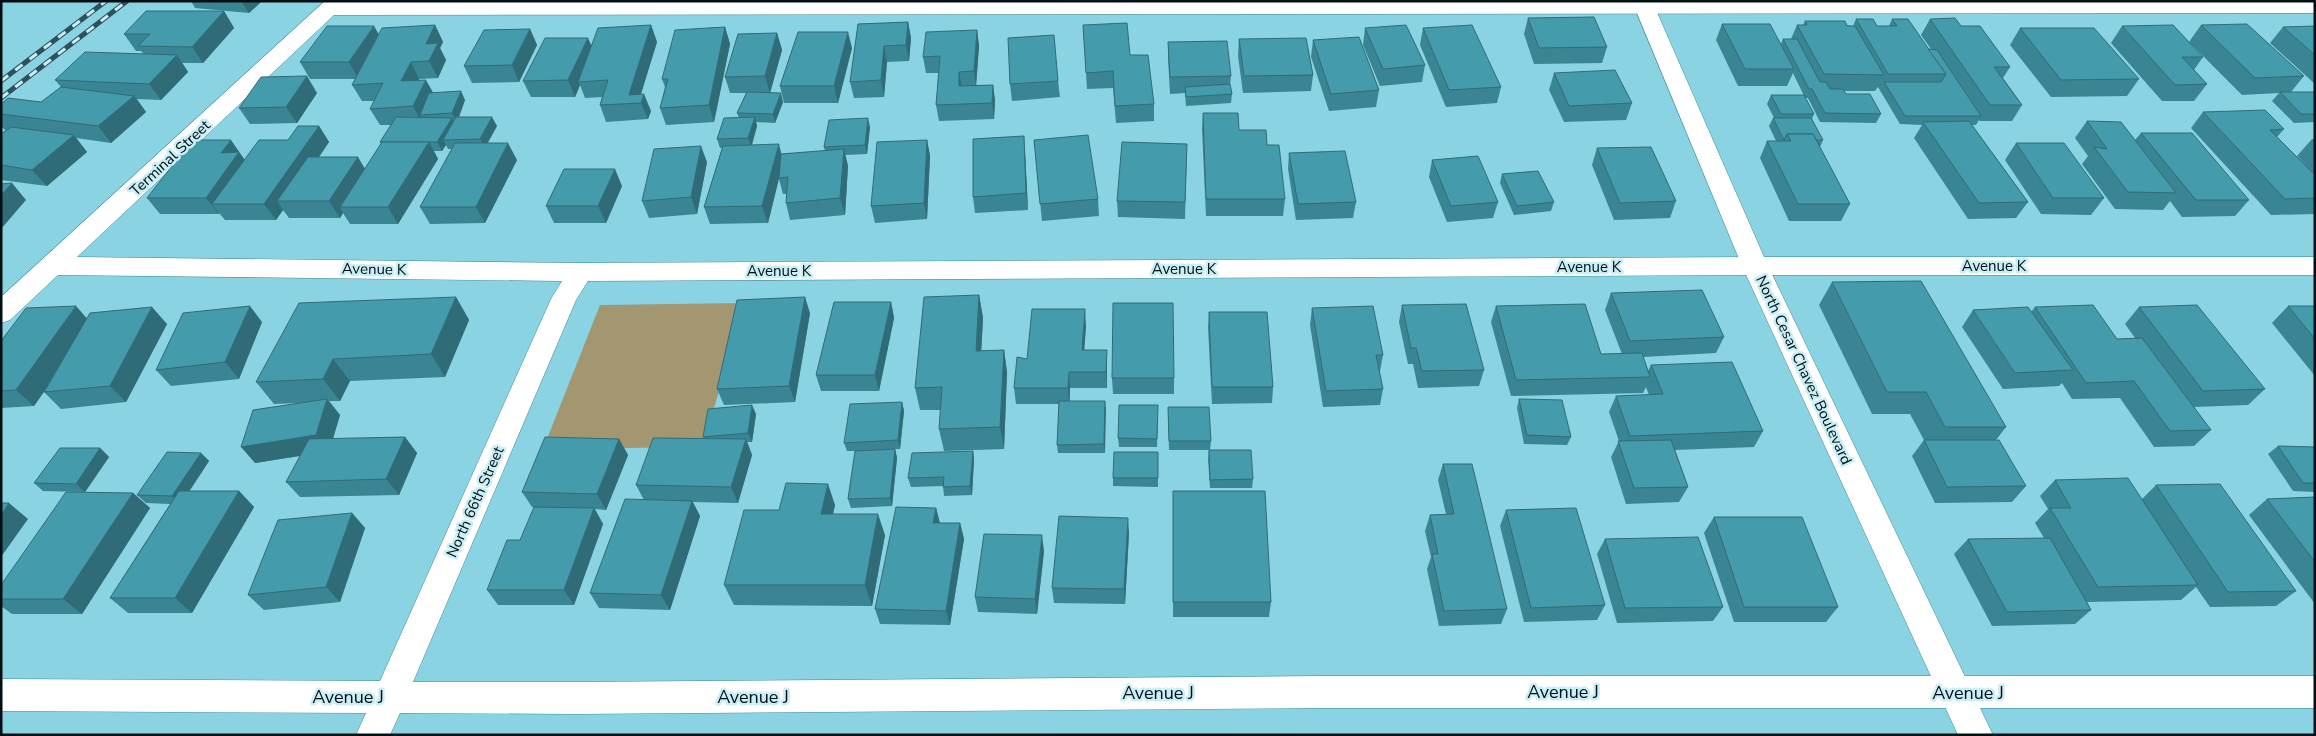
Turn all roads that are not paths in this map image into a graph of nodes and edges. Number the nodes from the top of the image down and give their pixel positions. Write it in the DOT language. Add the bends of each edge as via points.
graph roads {
  1 [pos="333,5"];
  2 [pos="1643,5"];
  3 [pos="2315,7"];
  4 [pos="54,266"];
  5 [pos="1755,266"];
  6 [pos="2315,266"];
  7 [pos="581,272"];
  8 [pos="1,313"];
  9 [pos="2315,692"];
  10 [pos="1957,693"];
  11 [pos="1,695"];
  12 [pos="390,697"];
  13 [pos="373,735"];
  14 [pos="1976,735"];
  1 -- 2 [label="street"];
  1 -- 4 [label="street, Terminal Street"];
  2 -- 3 [label="street"];
  2 -- 5 [label="street, North Cesar Chavez Boulevard"];
  4 -- 7 [label="street, Avenue K"];
  4 -- 8 [label="street, Terminal Street"];
  5 -- 6 [label="street, Avenue K"];
  5 -- 7 [label="street, Avenue K"];
  5 -- 10 [label="street, North Cesar Chavez Boulevard"];
  7 -- 12 [label="street, North 66th Street" via="564,299"];
  9 -- 10 [label="street, Avenue J"];
  10 -- 12 [label="street, Avenue J" via="1320,692"];
  10 -- 14 [label="street, North Cesar Chavez Boulevard"];
  11 -- 12 [label="street, Avenue J"];
  12 -- 13 [label="street, North 66th Street"];
}
